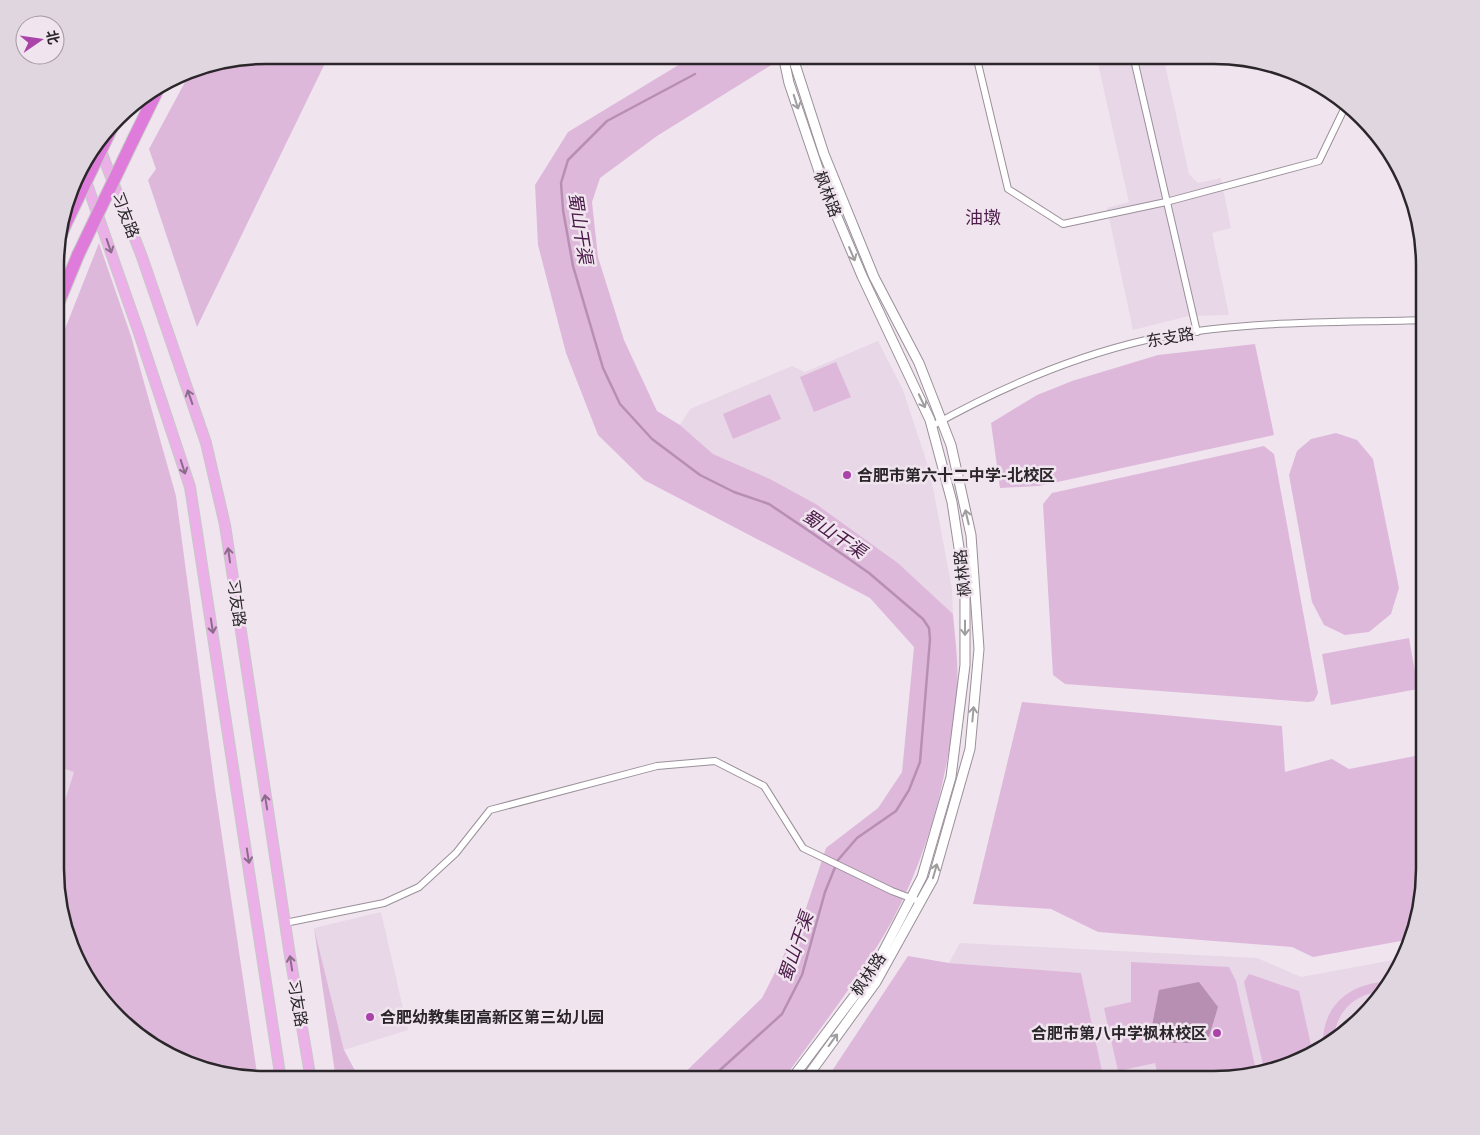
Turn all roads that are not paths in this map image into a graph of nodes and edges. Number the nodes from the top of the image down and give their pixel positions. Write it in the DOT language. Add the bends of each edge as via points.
graph roads {
  1 [pos="785,64"];
  2 [pos="795,64"];
  3 [pos="978,64"];
  4 [pos="1135,64"];
  5 [pos="154,97"];
  6 [pos="1343,110"];
  7 [pos="102,147"];
  8 [pos="101,149"];
  9 [pos="84,177"];
  10 [pos="1166,202"];
  11 [pos="72,209"];
  12 [pos="64,289"];
  13 [pos="1416,320"];
  14 [pos="1197,332"];
  15 [pos="941,420"];
  16 [pos="932,426"];
  17 [pos="916,900"];
  18 [pos="285,923"];
  19 [pos="280,1071"];
  20 [pos="310,1071"];
  21 [pos="798,1071"];
  22 [pos="812,1071"];
  1 -- 16 [label="main road, 枫林路, one-way" via="824,186"];
  2 -- 15 [label="main road, 枫林路" via="824,154 874,277 919,363"];
  3 -- 10 [label="street" via="1008,189 1063,224"];
  4 -- 10 [label="street"];
  5 -- 12 [label="highway, bridge"];
  6 -- 10 [label="street" via="1319,161"];
  7 -- 11 [label="highway, bridge"];
  18 -- 8 [label="main road, 习友路, one-way" via="225,525 206,443"];
  9 -- 19 [label="main road, 习友路, one-way" via="190,487"];
  10 -- 14 [label="street"];
  13 -- 14 [label="street, 东支路" via="1266,325"];
  14 -- 15 [label="street, 东支路" via="1146,340 1071,361"];
  15 -- 16 [label="street, 东支路"];
  17 -- 15 [label="main road, 枫林路, one-way" via="932,879 970,749 980,649 971,535 951,445"];
  16 -- 17 [label="main road, 枫林路, one-way" via="952,502 965,587 965,665 952,777"];
  17 -- 18 [label="street" via="803,848 764,786 715,760 657,766 490,810 456,853 419,887 384,903"];
  17 -- 21 [label="main road, 枫林路" via="874,971"];
  22 -- 17 [label="main road, 枫林路, one-way" via="876,982"];
  20 -- 18 [label="main road, 习友路, one-way"];
}
